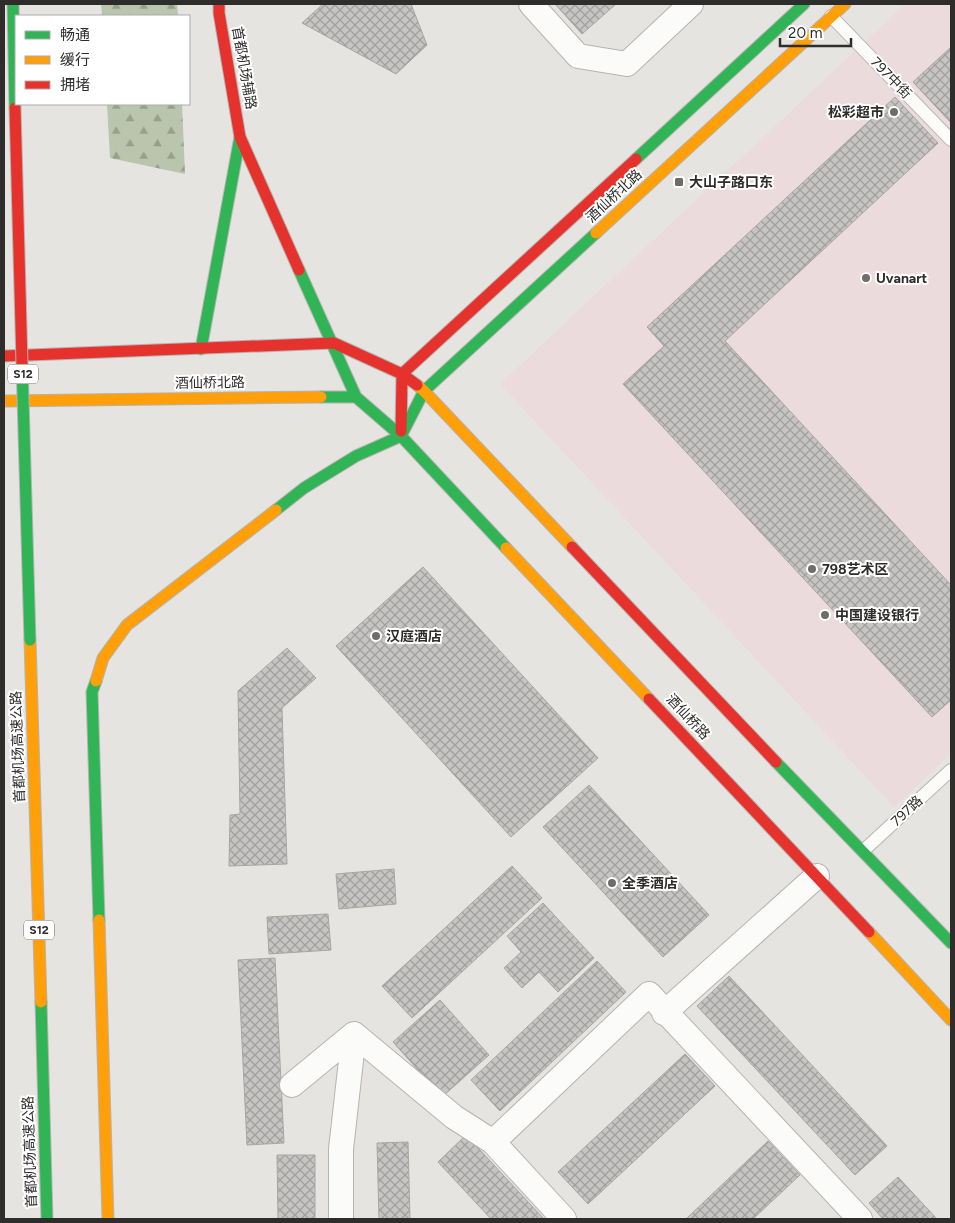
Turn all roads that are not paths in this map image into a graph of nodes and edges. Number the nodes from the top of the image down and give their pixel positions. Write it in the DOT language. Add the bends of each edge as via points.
graph roads {
  1 [pos="13,4"];
  2 [pos="218,4"];
  3 [pos="531,4"];
  4 [pos="691,4"];
  5 [pos="804,4"];
  6 [pos="844,4"];
  7 [pos="831,16"];
  8 [pos="15,73"];
  9 [pos="16,105"];
  10 [pos="240,137"];
  11 [pos="951,140"];
  12 [pos="334,343"];
  13 [pos="201,348"];
  14 [pos="4,356"];
  15 [pos="402,374"];
  16 [pos="424,391"];
  17 [pos="356,397"];
  18 [pos="4,401"];
  19 [pos="401,436"];
  20 [pos="951,770"];
  21 [pos="863,851"];
  22 [pos="817,876"];
  23 [pos="951,943"];
  24 [pos="664,1013"];
  25 [pos="951,1020"];
  26 [pos="354,1034"];
  27 [pos="292,1085"];
  28 [pos="493,1142"];
  29 [pos="47,1219"];
  30 [pos="108,1219"];
  31 [pos="341,1219"];
  32 [pos="564,1219"];
  33 [pos="860,1219"];
  1 -- 8 [label="main road, 首都机场高速公路 / S12, bridge"];
  2 -- 10 [label="main road, 首都机场辅路"];
  3 -- 4 [label="street" via="578,56 627,64"];
  5 -- 15 [label="main road, 酒仙桥北路"];
  6 -- 7 [label="main road, 酒仙桥北路"];
  7 -- 11 [label="lane, 797中街"];
  7 -- 16 [label="main road, 酒仙桥北路"];
  9 -- 29 [label="main road, 首都机场高速公路 / S12, bridge"];
  10 -- 12 [label="main road"];
  10 -- 13 [label="main road"];
  12 -- 13 [label="main road"];
  12 -- 15 [label="main road"];
  12 -- 17 [label="main road"];
  13 -- 14 [label="main road"];
  15 -- 16 [label="main road"];
  15 -- 19 [label="main road"];
  16 -- 19 [label="main road"];
  16 -- 21 [label="main road" via="708,693"];
  17 -- 18 [label="main road, 酒仙桥北路"];
  17 -- 19 [label="main road"];
  19 -- 22 [label="main road, 酒仙桥路"];
  19 -- 30 [label="main road" via="356,456 304,488 127,625 103,658 92,692"];
  20 -- 21 [label="lane, 797路"];
  21 -- 23 [label="main road"];
  22 -- 24 [label="street"];
  22 -- 25 [label="main road, 酒仙桥路"];
  24 -- 28 [label="street" via="649,994"];
  24 -- 33 [label="street"];
  26 -- 27 [label="street"];
  26 -- 28 [label="street" via="454,1117"];
  26 -- 31 [label="street" via="341,1149"];
  28 -- 32 [label="street"];
}
